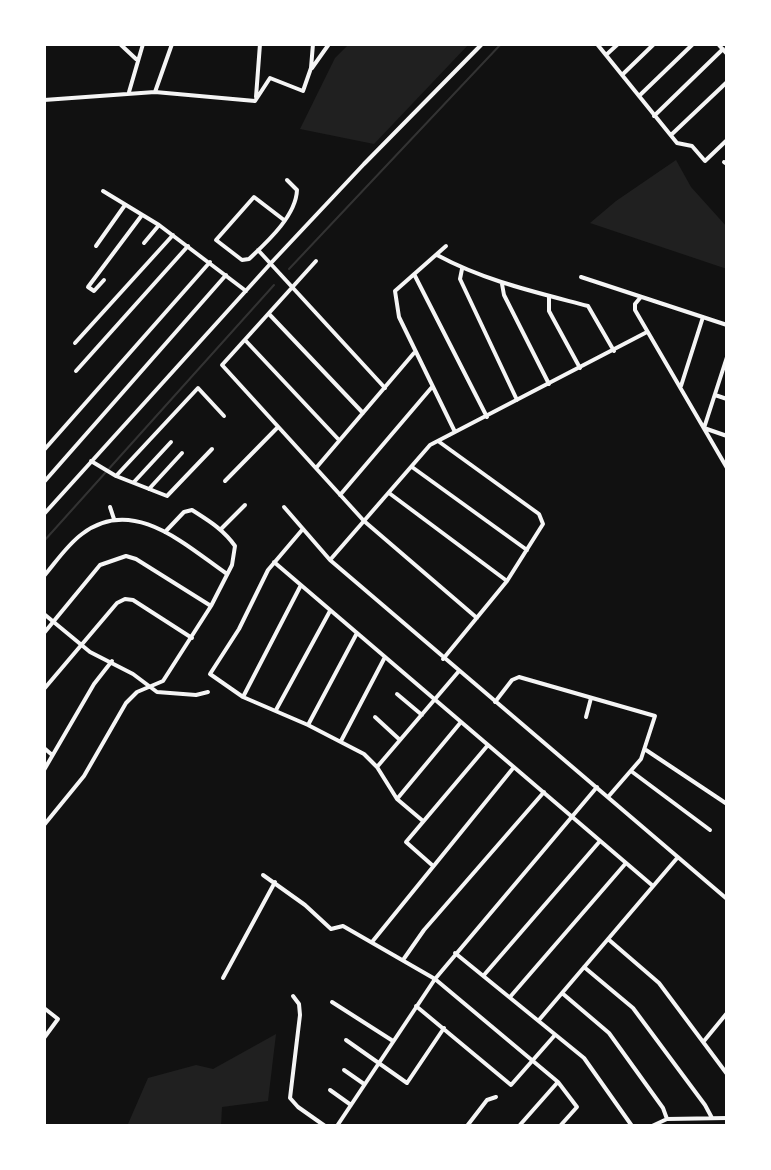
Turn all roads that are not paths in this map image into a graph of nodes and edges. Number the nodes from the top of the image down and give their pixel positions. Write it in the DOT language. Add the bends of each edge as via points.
graph roads {
  1 [pos="120,44"];
  2 [pos="143,44"];
  3 [pos="172,44"];
  4 [pos="260,44"];
  5 [pos="313,44"];
  6 [pos="329,44"];
  7 [pos="482,44"];
  8 [pos="597,44"];
  9 [pos="618,44"];
  10 [pos="654,44"];
  11 [pos="693,44"];
  12 [pos="718,44"];
  13 [pos="725,51"];
  14 [pos="606,55"];
  15 [pos="136,59"];
  16 [pos="311,68"];
  17 [pos="622,75"];
  18 [pos="727,82"];
  19 [pos="129,92"];
  20 [pos="155,92"];
  21 [pos="639,96"];
  22 [pos="44,100"];
  23 [pos="255,101"];
  24 [pos="654,116"];
  25 [pos="670,136"];
  26 [pos="727,140"];
  27 [pos="287,180"];
  28 [pos="103,191"];
  29 [pos="125,205"];
  30 [pos="142,215"];
  31 [pos="284,220"];
  32 [pos="159,225"];
  33 [pos="173,235"];
  34 [pos="144,243"];
  35 [pos="96,246"];
  36 [pos="188,246"];
  37 [pos="446,246"];
  38 [pos="258,250"];
  39 [pos="437,255"];
  40 [pos="316,261"];
  41 [pos="210,262"];
  42 [pos="271,263"];
  43 [pos="462,269"];
  44 [pos="414,274"];
  45 [pos="226,275"];
  46 [pos="581,277"];
  47 [pos="104,280"];
  48 [pos="502,284"];
  49 [pos="293,289"];
  50 [pos="246,291"];
  51 [pos="549,296"];
  52 [pos="640,298"];
  53 [pos="269,314"];
  54 [pos="703,317"];
  55 [pos="727,325"];
  56 [pos="647,332"];
  57 [pos="245,340"];
  58 [pos="75,343"];
  59 [pos="614,351"];
  60 [pos="414,353"];
  61 [pos="727,360"];
  62 [pos="580,368"];
  63 [pos="76,371"];
  64 [pos="549,384"];
  65 [pos="433,386"];
  66 [pos="681,386"];
  67 [pos="385,388"];
  68 [pos="715,395"];
  69 [pos="727,399"];
  70 [pos="517,400"];
  71 [pos="363,413"];
  72 [pos="224,416"];
  73 [pos="487,417"];
  74 [pos="278,427"];
  75 [pos="704,428"];
  76 [pos="455,432"];
  77 [pos="727,436"];
  78 [pos="340,440"];
  79 [pos="438,441"];
  80 [pos="171,442"];
  81 [pos="212,449"];
  82 [pos="44,450"];
  83 [pos="182,453"];
  84 [pos="94,463"];
  85 [pos="411,466"];
  86 [pos="316,468"];
  87 [pos="727,468"];
  88 [pos="116,476"];
  89 [pos="225,481"];
  90 [pos="44,482"];
  91 [pos="134,482"];
  92 [pos="149,489"];
  93 [pos="389,493"];
  94 [pos="340,495"];
  95 [pos="245,505"];
  96 [pos="110,507"];
  97 [pos="284,507"];
  98 [pos="44,514"];
  99 [pos="114,519"];
  100 [pos="364,521"];
  101 [pos="221,529"];
  102 [pos="302,530"];
  103 [pos="165,532"];
  104 [pos="527,550"];
  105 [pos="330,560"];
  106 [pos="274,562"];
  107 [pos="228,574"];
  108 [pos="44,576"];
  109 [pos="507,581"];
  110 [pos="301,585"];
  111 [pos="211,606"];
  112 [pos="330,610"];
  113 [pos="44,614"];
  114 [pos="477,618"];
  115 [pos="54,622"];
  116 [pos="44,633"];
  117 [pos="357,633"];
  118 [pos="192,638"];
  119 [pos="81,646"];
  120 [pos="385,657"];
  121 [pos="443,659"];
  122 [pos="112,661"];
  123 [pos="459,671"];
  124 [pos="150,687"];
  125 [pos="44,689"];
  126 [pos="208,692"];
  127 [pos="397,694"];
  128 [pos="243,697"];
  129 [pos="591,698"];
  130 [pos="434,699"];
  131 [pos="495,702"];
  132 [pos="276,710"];
  133 [pos="422,715"];
  134 [pos="375,717"];
  135 [pos="586,717"];
  136 [pos="461,722"];
  137 [pos="308,725"];
  138 [pos="400,740"];
  139 [pos="341,741"];
  140 [pos="488,745"];
  141 [pos="44,748"];
  142 [pos="646,750"];
  143 [pos="51,754"];
  144 [pos="377,767"];
  145 [pos="514,767"];
  146 [pos="44,770"];
  147 [pos="631,771"];
  148 [pos="597,787"];
  149 [pos="544,792"];
  150 [pos="608,797"];
  151 [pos="397,799"];
  152 [pos="727,804"];
  153 [pos="572,816"];
  154 [pos="423,821"];
  155 [pos="44,825"];
  156 [pos="710,830"];
  157 [pos="600,841"];
  158 [pos="678,857"];
  159 [pos="626,863"];
  160 [pos="432,865"];
  161 [pos="263,875"];
  162 [pos="275,882"];
  163 [pos="653,886"];
  164 [pos="727,899"];
  165 [pos="608,939"];
  166 [pos="371,942"];
  167 [pos="455,953"];
  168 [pos="403,960"];
  169 [pos="584,967"];
  170 [pos="483,976"];
  171 [pos="223,978"];
  172 [pos="435,979"];
  173 [pos="562,993"];
  174 [pos="293,996"];
  175 [pos="510,997"];
  176 [pos="332,1002"];
  177 [pos="416,1006"];
  178 [pos="44,1008"];
  179 [pos="727,1013"];
  180 [pos="539,1020"];
  181 [pos="444,1028"];
  182 [pos="556,1034"];
  183 [pos="44,1038"];
  184 [pos="346,1040"];
  185 [pos="393,1041"];
  186 [pos="704,1041"];
  187 [pos="532,1061"];
  188 [pos="378,1062"];
  189 [pos="344,1070"];
  190 [pos="726,1070"];
  191 [pos="558,1082"];
  192 [pos="364,1084"];
  193 [pos="330,1090"];
  194 [pos="496,1097"];
  195 [pos="351,1105"];
  196 [pos="712,1118"];
  197 [pos="727,1118"];
  198 [pos="667,1119"];
  199 [pos="325,1126"];
  200 [pos="337,1126"];
  201 [pos="467,1126"];
  202 [pos="519,1126"];
  203 [pos="560,1126"];
  204 [pos="632,1126"];
  205 [pos="652,1126"];
  1 -- 15 [label="street"];
  2 -- 15 [label="street"];
  3 -- 20 [label="street"];
  4 -- 23 [label="street"];
  5 -- 16 [label="street"];
  6 -- 16 [label="street"];
  7 -- 42 [label="street"];
  8 -- 14 [label="street"];
  9 -- 14 [label="street"];
  10 -- 17 [label="street"];
  11 -- 21 [label="street"];
  12 -- 13 [label="street"];
  13 -- 24 [label="street"];
  14 -- 17 [label="street"];
  15 -- 19 [label="street"];
  16 -- 23 [label="street" via="303,91 270,78"];
  17 -- 21 [label="street"];
  18 -- 25 [label="street"];
  19 -- 20 [label="street"];
  19 -- 22 [label="street"];
  20 -- 23 [label="street"];
  21 -- 24 [label="street"];
  24 -- 25 [label="street"];
  25 -- 26 [label="street" via="692,146 705,161"];
  27 -- 31 [label="street" via="299,193"];
  28 -- 29 [label="street"];
  29 -- 30 [label="street"];
  29 -- 35 [label="street"];
  30 -- 32 [label="street"];
  30 -- 47 [label="street" via="88,287 94,291"];
  31 -- 38 [label="street"];
  31 -- 38 [label="street" via="254,197 216,240 246,261"];
  32 -- 33 [label="street"];
  32 -- 34 [label="street"];
  33 -- 36 [label="street"];
  33 -- 58 [label="street"];
  36 -- 41 [label="street"];
  36 -- 63 [label="street"];
  37 -- 39 [label="street"];
  38 -- 42 [label="street"];
  39 -- 43 [label="street"];
  39 -- 44 [label="street"];
  40 -- 49 [label="street"];
  41 -- 45 [label="street"];
  41 -- 82 [label="street"];
  42 -- 49 [label="street"];
  42 -- 50 [label="street"];
  43 -- 48 [label="street"];
  43 -- 70 [label="street" via="460,279"];
  44 -- 60 [label="street" via="395,291"];
  44 -- 73 [label="street"];
  45 -- 50 [label="street"];
  45 -- 90 [label="street"];
  46 -- 52 [label="street"];
  48 -- 51 [label="street"];
  48 -- 64 [label="street"];
  49 -- 53 [label="street"];
  49 -- 67 [label="street"];
  50 -- 84 [label="street"];
  51 -- 59 [label="street" via="588,306"];
  51 -- 62 [label="street" via="549,311"];
  52 -- 54 [label="street"];
  52 -- 56 [label="street" via="634,307"];
  53 -- 57 [label="street"];
  53 -- 71 [label="street"];
  54 -- 55 [label="street"];
  54 -- 66 [label="street"];
  56 -- 59 [label="street"];
  56 -- 66 [label="street"];
  57 -- 74 [label="street" via="222,365"];
  57 -- 78 [label="street"];
  59 -- 62 [label="street"];
  60 -- 65 [label="street"];
  60 -- 67 [label="street"];
  61 -- 68 [label="street"];
  62 -- 64 [label="street"];
  64 -- 70 [label="street"];
  65 -- 76 [label="street"];
  65 -- 94 [label="street"];
  66 -- 75 [label="street"];
  67 -- 71 [label="street"];
  68 -- 69 [label="street"];
  68 -- 75 [label="street"];
  70 -- 73 [label="street"];
  71 -- 78 [label="street"];
  72 -- 88 [label="street" via="198,388"];
  73 -- 76 [label="street"];
  74 -- 86 [label="street"];
  74 -- 89 [label="street"];
  75 -- 77 [label="street"];
  75 -- 87 [label="street"];
  76 -- 79 [label="street"];
  78 -- 86 [label="street"];
  79 -- 85 [label="street"];
  79 -- 104 [label="street" via="539,514 543,524"];
  80 -- 91 [label="street"];
  81 -- 92 [label="street" via="170,495"];
  83 -- 92 [label="street"];
  84 -- 88 [label="street"];
  84 -- 98 [label="street"];
  85 -- 93 [label="street"];
  85 -- 104 [label="street"];
  86 -- 94 [label="street"];
  88 -- 91 [label="street"];
  91 -- 92 [label="street"];
  93 -- 100 [label="street"];
  93 -- 109 [label="street"];
  94 -- 100 [label="street"];
  95 -- 101 [label="street"];
  96 -- 99 [label="street"];
  97 -- 102 [label="street"];
  99 -- 103 [label="street" via="136,519"];
  99 -- 108 [label="street" via="83,532"];
  100 -- 105 [label="street"];
  100 -- 114 [label="street"];
  101 -- 103 [label="street" via="188,510"];
  101 -- 107 [label="street" via="235,546"];
  102 -- 105 [label="street"];
  102 -- 106 [label="street"];
  103 -- 107 [label="street"];
  104 -- 109 [label="street"];
  105 -- 121 [label="street"];
  106 -- 110 [label="street"];
  106 -- 128 [label="street" via="210,674"];
  107 -- 111 [label="street"];
  109 -- 114 [label="street"];
  110 -- 112 [label="street"];
  110 -- 128 [label="street"];
  111 -- 115 [label="street" via="126,556 100,565"];
  111 -- 118 [label="street"];
  112 -- 117 [label="street"];
  112 -- 132 [label="street"];
  113 -- 115 [label="street"];
  114 -- 121 [label="street"];
  115 -- 116 [label="street"];
  115 -- 119 [label="street"];
  117 -- 120 [label="street"];
  117 -- 137 [label="street"];
  118 -- 119 [label="street" via="125,599"];
  118 -- 124 [label="street" via="163,681"];
  119 -- 122 [label="street"];
  119 -- 125 [label="street"];
  120 -- 130 [label="street"];
  120 -- 139 [label="street"];
  121 -- 123 [label="street"];
  122 -- 124 [label="street"];
  122 -- 143 [label="street"];
  123 -- 130 [label="street"];
  123 -- 131 [label="street"];
  124 -- 126 [label="street" via="167,694"];
  124 -- 155 [label="street" via="126,703 84,776"];
  127 -- 133 [label="street"];
  128 -- 132 [label="street"];
  129 -- 131 [label="street" via="519,677"];
  129 -- 135 [label="street"];
  129 -- 142 [label="street" via="655,716"];
  130 -- 133 [label="street"];
  130 -- 136 [label="street"];
  131 -- 148 [label="street"];
  132 -- 137 [label="street"];
  133 -- 138 [label="street"];
  134 -- 138 [label="street"];
  136 -- 140 [label="street"];
  136 -- 151 [label="street"];
  137 -- 139 [label="street"];
  138 -- 144 [label="street"];
  139 -- 144 [label="street"];
  140 -- 145 [label="street"];
  140 -- 154 [label="street"];
  141 -- 143 [label="street"];
  142 -- 147 [label="street"];
  142 -- 152 [label="street"];
  143 -- 146 [label="street"];
  144 -- 151 [label="street"];
  145 -- 149 [label="street"];
  145 -- 160 [label="street"];
  147 -- 150 [label="street"];
  147 -- 156 [label="street"];
  148 -- 150 [label="street"];
  148 -- 153 [label="street"];
  149 -- 153 [label="street"];
  149 -- 168 [label="street"];
  150 -- 158 [label="street"];
  151 -- 154 [label="street"];
  153 -- 157 [label="street"];
  153 -- 167 [label="street"];
  154 -- 160 [label="street" via="406,842"];
  157 -- 159 [label="street"];
  157 -- 170 [label="street"];
  158 -- 163 [label="street"];
  158 -- 164 [label="street"];
  159 -- 163 [label="street"];
  159 -- 175 [label="street"];
  160 -- 166 [label="street"];
  161 -- 162 [label="street"];
  162 -- 166 [label="street" via="331,929 343,926"];
  162 -- 171 [label="street"];
  163 -- 165 [label="street"];
  165 -- 169 [label="street"];
  165 -- 186 [label="street" via="659,983"];
  166 -- 168 [label="street"];
  167 -- 170 [label="street"];
  167 -- 172 [label="street"];
  168 -- 172 [label="street"];
  169 -- 173 [label="street"];
  169 -- 196 [label="street" via="633,1008"];
  170 -- 175 [label="street"];
  172 -- 177 [label="street"];
  172 -- 187 [label="street"];
  173 -- 180 [label="street"];
  173 -- 198 [label="street" via="609,1033"];
  174 -- 199 [label="street" via="300,1015 290,1098"];
  175 -- 180 [label="street"];
  176 -- 185 [label="street"];
  177 -- 181 [label="street"];
  177 -- 185 [label="street"];
  178 -- 183 [label="street" via="58,1019"];
  179 -- 186 [label="street"];
  180 -- 182 [label="street"];
  181 -- 187 [label="street" via="511,1085"];
  181 -- 188 [label="street" via="407,1083"];
  182 -- 187 [label="street"];
  182 -- 204 [label="street" via="584,1058"];
  184 -- 188 [label="street"];
  185 -- 188 [label="street"];
  186 -- 190 [label="street"];
  187 -- 191 [label="street"];
  188 -- 192 [label="street"];
  189 -- 192 [label="street"];
  191 -- 202 [label="street"];
  191 -- 203 [label="street" via="577,1107"];
  192 -- 195 [label="street"];
  193 -- 195 [label="street"];
  194 -- 201 [label="street" via="487,1100"];
  195 -- 200 [label="street"];
  196 -- 197 [label="street"];
  196 -- 198 [label="street"];
  198 -- 205 [label="street"];
}
